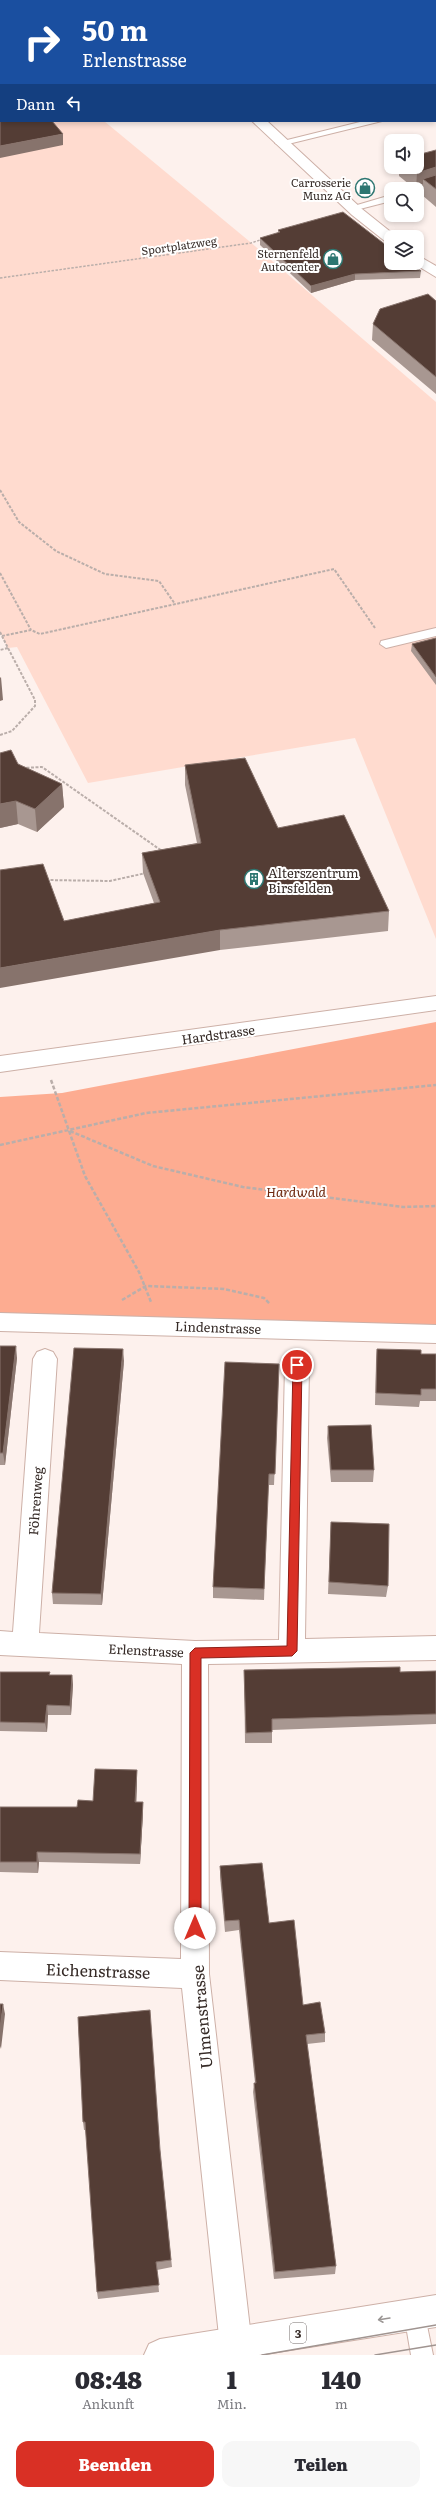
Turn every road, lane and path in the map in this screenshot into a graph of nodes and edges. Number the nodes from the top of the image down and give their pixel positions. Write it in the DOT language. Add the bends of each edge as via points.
graph roads {
  1 [pos="260,122"];
  2 [pos="373,122"];
  3 [pos="280,143"];
  4 [pos="436,187"];
  5 [pos="424,190"];
  6 [pos="384,200"];
  7 [pos="352,208"];
  8 [pos="384,233"];
  9 [pos="266,238"];
  10 [pos="424,264"];
  11 [pos="436,273"];
  12 [pos="0,278"];
  13 [pos="0,490"];
  14 [pos="0,573"];
  15 [pos="175,604"];
  16 [pos="31,630"];
  17 [pos="0,632"];
  18 [pos="436,632"];
  19 [pos="2,636"];
  20 [pos="386,644"];
  21 [pos="8,648"];
  22 [pos="0,650"];
  23 [pos="0,735"];
  24 [pos="16,769"];
  25 [pos="166,854"];
  26 [pos="153,872"];
  27 [pos="43,880"];
  28 [pos="436,1003"];
  29 [pos="43,1059"];
  30 [pos="0,1064"];
  31 [pos="436,1085"];
  32 [pos="69,1131"];
  33 [pos="0,1145"];
  34 [pos="436,1206"];
  35 [pos="146,1286"];
  36 [pos="120,1301"];
  37 [pos="0,1322"];
  38 [pos="158,1325"];
  39 [pos="298,1330"];
  40 [pos="436,1334"];
  41 [pos="45,1359"];
  42 [pos="297,1365"];
  43 [pos="0,1643"];
  44 [pos="25,1644"];
  45 [pos="436,1648"];
  46 [pos="292,1651"];
  47 [pos="195,1653"];
  48 [pos="0,1966"];
  49 [pos="195,1974"];
  50 [pos="425,2313"];
  51 [pos="236,2349"];
  52 [pos="160,2355"];
  53 [pos="422,2355"];
  1 -- 3 [label="street"];
  2 -- 3 [label="lane"];
  3 -- 7 [label="street"];
  4 -- 5 [label="lane"];
  6 -- 7 [label="lane"];
  7 -- 8 [label="street"];
  9 -- 12 [label="path, Sportplatzweg" via="251,243"];
  10 -- 11 [label="street"];
  13 -- 15 [label="path" via="19,522 56,552 106,574 159,581"];
  14 -- 16 [label="path"];
  15 -- 16 [label="path" via="40,634"];
  15 -- 20 [label="path" via="334,569"];
  16 -- 19 [label="path"];
  17 -- 19 [label="path"];
  18 -- 20 [label="lane"];
  19 -- 21 [label="path"];
  21 -- 22 [label="path"];
  21 -- 23 [label="path" via="35,700 35,706 12,730"];
  24 -- 25 [label="path" via="42,767"];
  26 -- 27 [label="path" via="110,881"];
  28 -- 29 [label="street, Hardstrasse"];
  29 -- 30 [label="street, Hardstrasse"];
  29 -- 32 [label="path"];
  31 -- 32 [label="path" via="146,1113"];
  32 -- 33 [label="path"];
  32 -- 34 [label="path" via="153,1166 243,1187 403,1207"];
  32 -- 35 [label="path" via="92,1190 134,1259"];
  35 -- 36 [label="path"];
  35 -- 38 [label="path"];
  35 -- 39 [label="path" via="224,1289 264,1298"];
  37 -- 38 [label="street, Lindenstrasse"];
  38 -- 39 [label="street, Lindenstrasse"];
  39 -- 40 [label="street, Lindenstrasse"];
  41 -- 44 [label="street, Föhrenweg"];
  42 -- 46 [label="street"];
  43 -- 44 [label="street, Erlenstrasse"];
  44 -- 47 [label="street, Erlenstrasse"];
  45 -- 46 [label="street, Erlenstrasse"];
  46 -- 47 [label="street, Erlenstrasse"];
  47 -- 49 [label="street, Ulmenstrasse"];
  48 -- 49 [label="street, Eichenstrasse"];
  49 -- 51 [label="street, Ulmenstrasse"];
  50 -- 51 [label="street, 3, one-way"];
  50 -- 53 [label="lane"];
  51 -- 52 [label="street, 3"];
}
